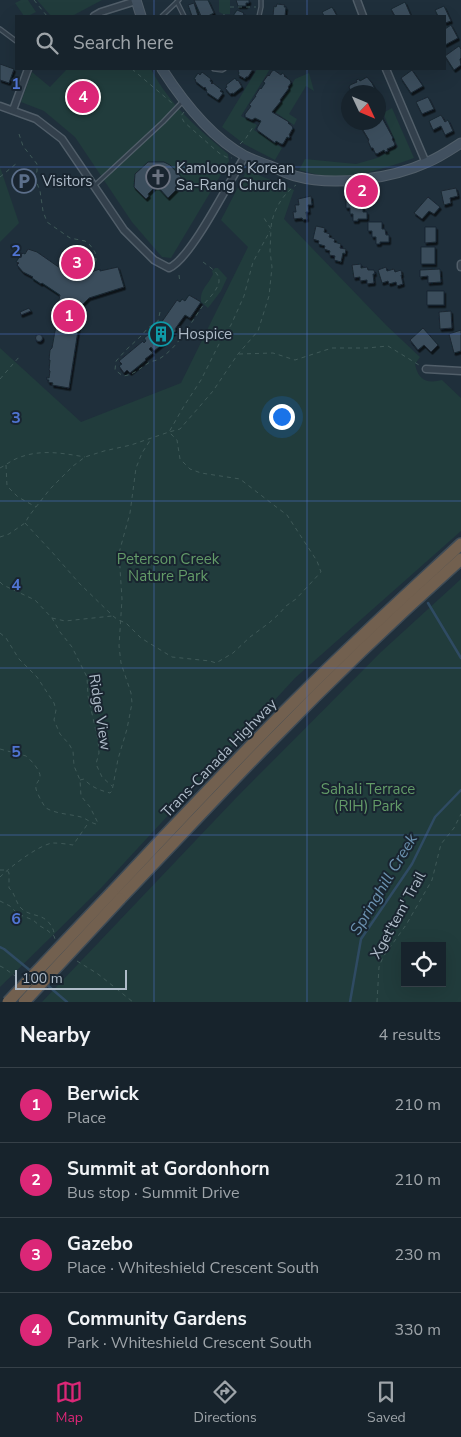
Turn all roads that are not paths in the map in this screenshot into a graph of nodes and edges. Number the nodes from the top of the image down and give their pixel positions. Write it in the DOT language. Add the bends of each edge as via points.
graph roads {
  1 [pos="136,0"];
  2 [pos="261,0"];
  3 [pos="357,0"];
  4 [pos="178,1"];
  5 [pos="96,15"];
  6 [pos="141,15"];
  7 [pos="163,15"];
  8 [pos="184,15"];
  9 [pos="259,15"];
  10 [pos="363,15"];
  11 [pos="0,29"];
  12 [pos="15,40"];
  13 [pos="28,70"];
  14 [pos="163,70"];
  15 [pos="386,70"];
  16 [pos="187,104"];
  17 [pos="0,106"];
  18 [pos="13,110"];
  19 [pos="461,143"];
  20 [pos="245,156"];
  21 [pos="426,163"];
  22 [pos="94,186"];
  23 [pos="426,369"];
  24 [pos="461,371"];
  25 [pos="461,544"];
  26 [pos="461,558"];
  27 [pos="116,896"];
  28 [pos="8,1002"];
  29 [pos="24,1002"];
  1 -- 5 [label="street"];
  1 -- 6 [label="main road"];
  2 -- 9 [label="lane"];
  3 -- 10 [label="street"];
  4 -- 7 [label="lane"];
  4 -- 8 [label="lane"];
  11 -- 12 [label="lane"];
  13 -- 18 [label="street"];
  14 -- 16 [label="main road"];
  15 -- 21 [label="street"];
  16 -- 20 [label="main road" via="202,121"];
  16 -- 22 [label="lane" via="177,107"];
  17 -- 18 [label="street"];
  18 -- 22 [label="street" via="36,119 62,139"];
  19 -- 21 [label="main road"];
  20 -- 21 [label="main road" via="295,176 325,180 394,175"];
  20 -- 22 [label="street" via="183,257 169,268 154,260 124,230"];
  23 -- 24 [label="street"];
  25 -- 27 [label="highway, Trans-Canada Highway" via="301,695 229,769"];
  26 -- 27 [label="highway, Trans-Canada Highway" via="384,629"];
  27 -- 28 [label="highway, Trans-Canada Highway, bridge"];
  27 -- 29 [label="highway, Trans-Canada Highway, bridge"];
}
